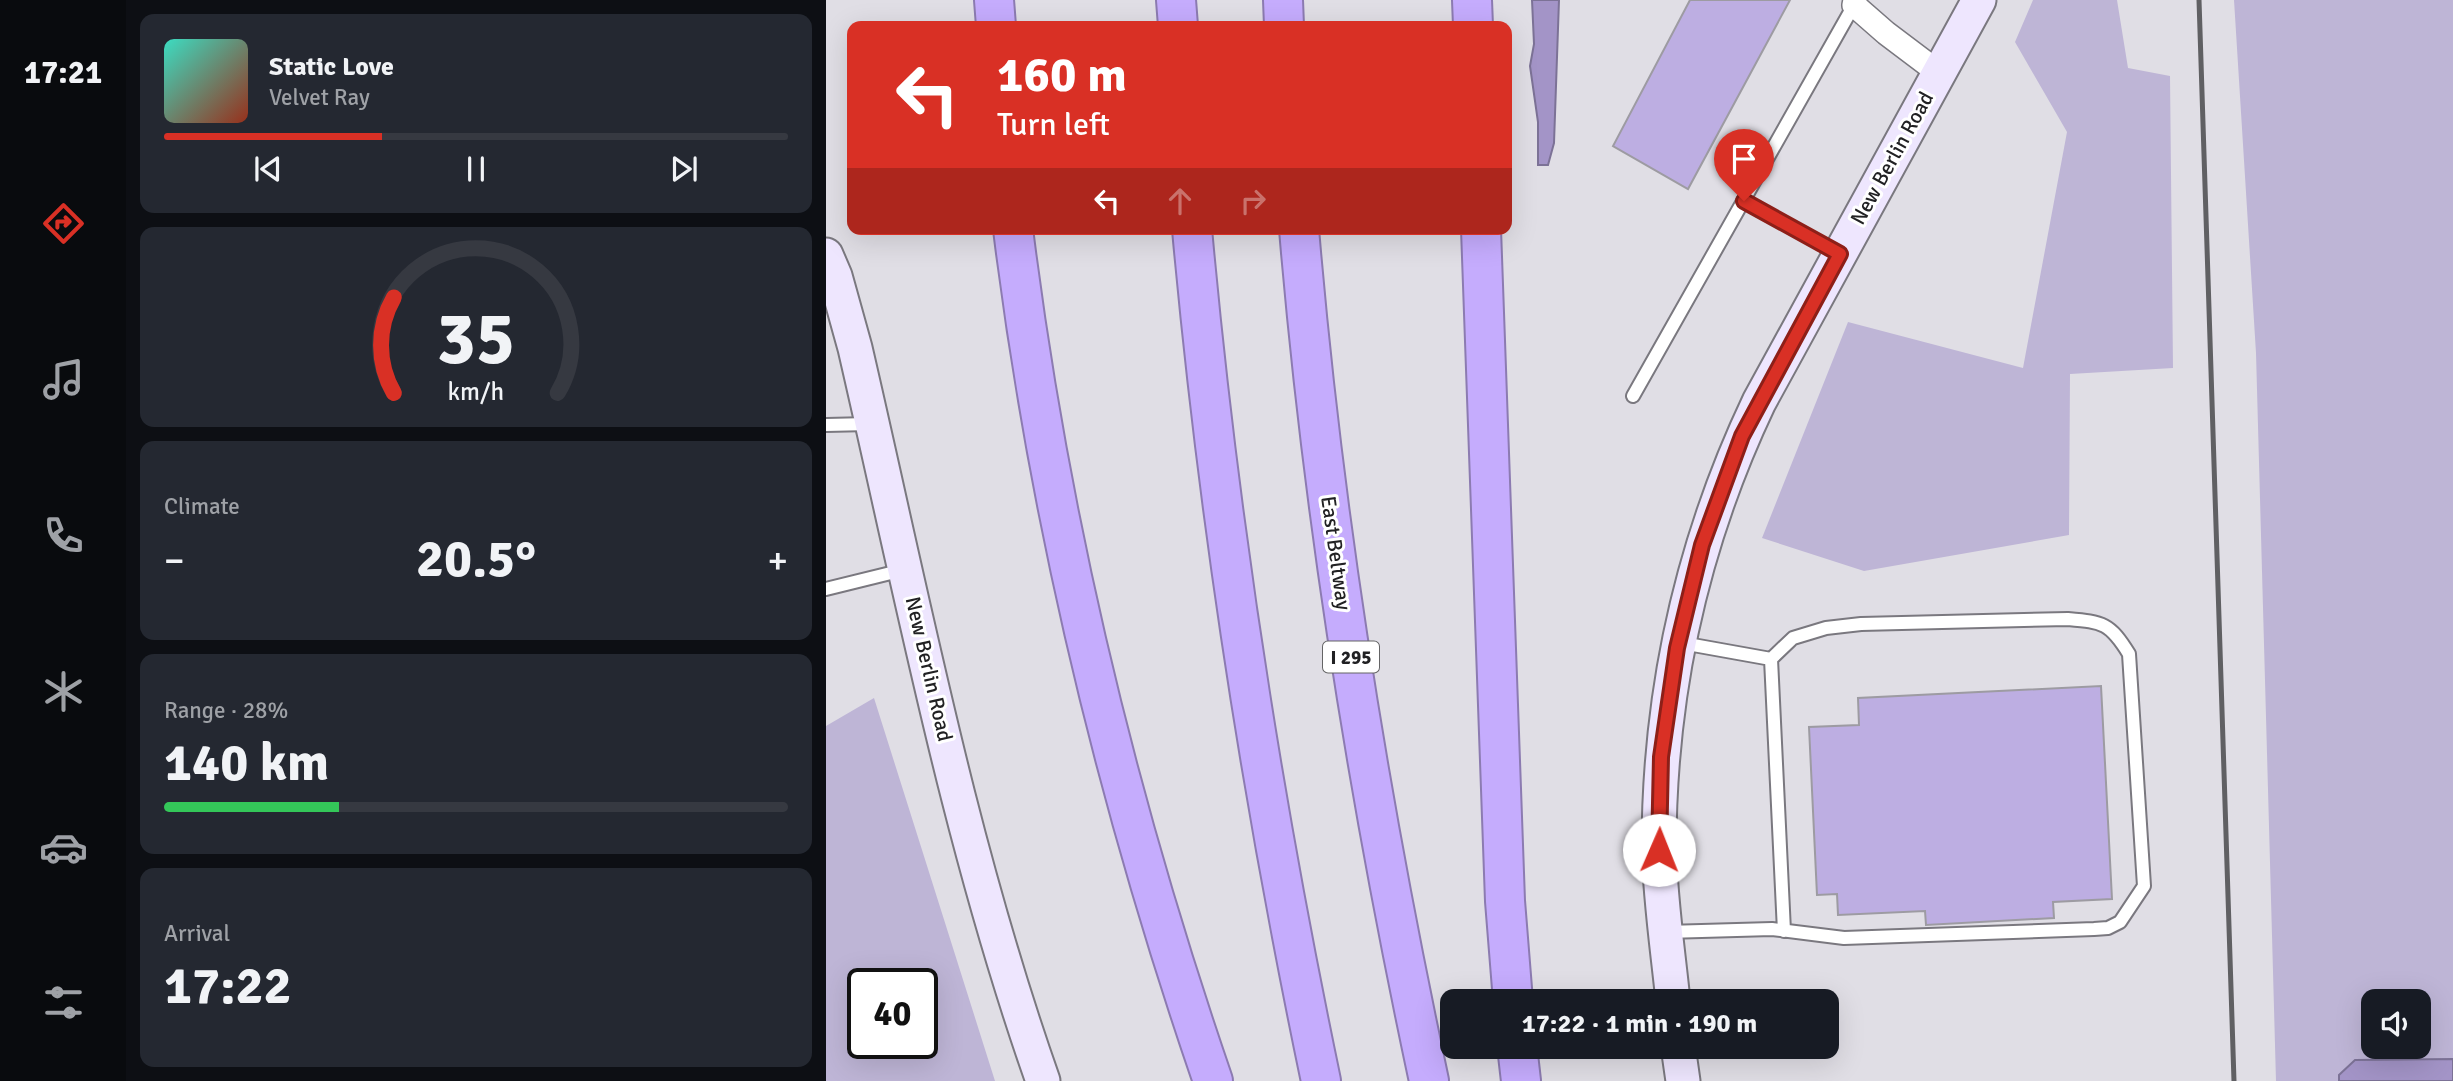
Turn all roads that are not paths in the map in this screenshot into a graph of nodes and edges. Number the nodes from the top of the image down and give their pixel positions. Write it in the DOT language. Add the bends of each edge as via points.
graph roads {
  1 [pos="1176,0"];
  2 [pos="1283,0"];
  3 [pos="1472,0"];
  4 [pos="1979,0"];
  5 [pos="1855,2"];
  6 [pos="1178,21"];
  7 [pos="1284,21"];
  8 [pos="1473,21"];
  9 [pos="1939,73"];
  10 [pos="1744,201"];
  11 [pos="1014,235"];
  12 [pos="1193,235"];
  13 [pos="1300,235"];
  14 [pos="1481,235"];
  15 [pos="1840,254"];
  16 [pos="826,255"];
  17 [pos="1633,396"];
  18 [pos="873,424"];
  19 [pos="826,425"];
  20 [pos="906,569"];
  21 [pos="826,589"];
  22 [pos="1678,643"];
  23 [pos="1771,659"];
  24 [pos="1784,931"];
  25 [pos="1666,932"];
  26 [pos="1512,989"];
  27 [pos="1673,989"];
  28 [pos="1518,1059"];
  29 [pos="1680,1059"];
  30 [pos="1043,1081"];
  31 [pos="1213,1081"];
  32 [pos="1321,1081"];
  33 [pos="1429,1081"];
  34 [pos="1521,1081"];
  35 [pos="1683,1081"];
  1 -- 6 [label="highway"];
  2 -- 7 [label="highway"];
  3 -- 8 [label="highway"];
  4 -- 9 [label="street, New Berlin Road"];
  5 -- 9 [label="street" via="1886,33"];
  5 -- 10 [label="lane"];
  9 -- 15 [label="street, New Berlin Road"];
  10 -- 15 [label="lane"];
  10 -- 17 [label="lane"];
  11 -- 31 [label="highway" via="1048,454 1090,654 1155,903"];
  12 -- 32 [label="highway" via="1214,451 1255,736"];
  13 -- 33 [label="highway, East Beltway / I 295" via="1346,630"];
  14 -- 26 [label="highway"];
  15 -- 22 [label="street, New Berlin Road" via="1734,453 1702,545"];
  16 -- 18 [label="street, New Berlin Road"];
  18 -- 19 [label="lane"];
  18 -- 20 [label="street, New Berlin Road"];
  20 -- 21 [label="lane"];
  20 -- 30 [label="street, New Berlin Road" via="957,796"];
  22 -- 23 [label="lane"];
  22 -- 25 [label="street, New Berlin Road" via="1661,757 1659,850"];
  23 -- 24 [label="lane"];
  23 -- 24 [label="lane" via="1793,638 1861,624 2068,619 2095,622 2117,633 2129,654 2144,886 2120,922 2108,928 1844,938"];
  24 -- 25 [label="lane"];
  25 -- 27 [label="street, New Berlin Road"];
  28 -- 34 [label="highway"];
  29 -- 35 [label="street"];
}
